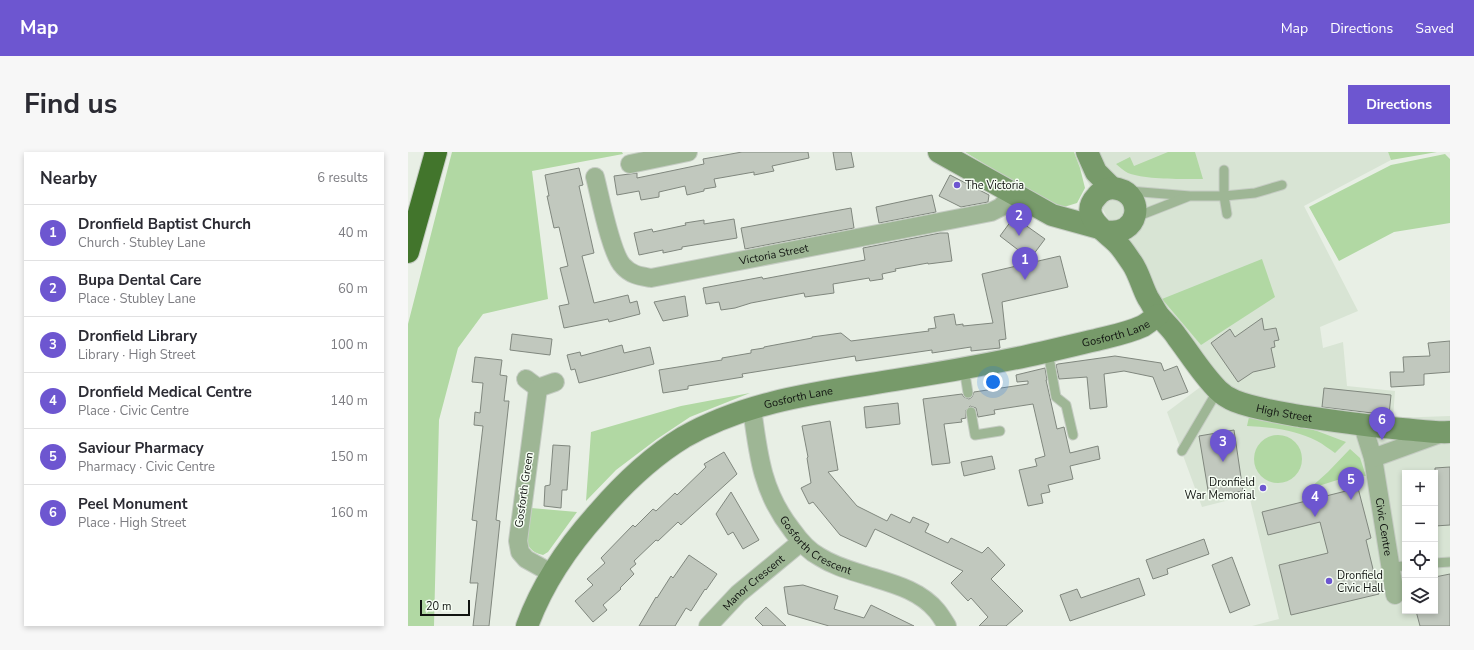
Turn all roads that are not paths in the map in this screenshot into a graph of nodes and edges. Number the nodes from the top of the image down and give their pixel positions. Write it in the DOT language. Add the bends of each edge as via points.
graph roads {
  1 [pos="436,152"];
  2 [pos="688,152"];
  3 [pos="939,152"];
  4 [pos="1087,152"];
  5 [pos="630,164"];
  6 [pos="1224,170"];
  7 [pos="595,177"];
  8 [pos="1282,185"];
  9 [pos="1012,194"];
  10 [pos="1106,194"];
  11 [pos="1190,196"];
  12 [pos="1224,196"];
  13 [pos="1227,214"];
  14 [pos="1070,220"];
  15 [pos="1133,221"];
  16 [pos="1102,230"];
  17 [pos="408,252"];
  18 [pos="1134,265"];
  19 [pos="1158,315"];
  20 [pos="1048,352"];
  21 [pos="964,368"];
  22 [pos="540,383"];
  23 [pos="1218,390"];
  24 [pos="968,393"];
  25 [pos="752,408"];
  26 [pos="971,412"];
  27 [pos="1363,426"];
  28 [pos="1000,431"];
  29 [pos="1447,432"];
  30 [pos="1073,435"];
  31 [pos="1182,452"];
  32 [pos="1373,458"];
  33 [pos="801,542"];
  34 [pos="1450,562"];
  35 [pos="1438,563"];
  36 [pos="1398,567"];
  37 [pos="553,574"];
  38 [pos="1395,595"];
  39 [pos="527,626"];
  40 [pos="708,626"];
  41 [pos="947,626"];
  1 -- 17 [label="highway"];
  2 -- 5 [label="street"];
  3 -- 9 [label="street"];
  4 -- 10 [label="street"];
  6 -- 12 [label="lane"];
  7 -- 9 [label="street, Victoria Street" via="618,260 630,273 652,278 991,212 1001,207"];
  8 -- 12 [label="lane" via="1255,193"];
  9 -- 14 [label="street" via="1052,215"];
  10 -- 11 [label="lane"];
  10 -- 14 [label="street"];
  10 -- 15 [label="street" via="1128,194 1135,204"];
  10 -- 16 [label="street" via="1091,208 1094,222"];
  11 -- 12 [label="lane"];
  11 -- 15 [label="lane"];
  12 -- 13 [label="lane"];
  14 -- 16 [label="street"];
  15 -- 16 [label="street" via="1119,232"];
  15 -- 18 [label="street" via="1131,241"];
  16 -- 18 [label="street" via="1119,245"];
  18 -- 19 [label="street, High Street" via="1146,296"];
  19 -- 20 [label="street, Gosforth Lane" via="1145,325 1130,331"];
  19 -- 23 [label="street, High Street"];
  20 -- 21 [label="street, Gosforth Lane"];
  20 -- 30 [label="lane" via="1056,397 1066,404"];
  21 -- 24 [label="lane"];
  21 -- 25 [label="street, Gosforth Lane" via="823,391"];
  22 -- 37 [label="street, Gosforth Green" via="518,541 520,552 526,559"];
  23 -- 27 [label="street, High Street" via="1234,401 1249,406"];
  23 -- 31 [label="lane"];
  25 -- 33 [label="street, Gosforth Crescent" via="761,468 770,495"];
  25 -- 37 [label="street, Gosforth Lane" via="702,427 642,466 582,530"];
  26 -- 28 [label="lane" via="975,435"];
  27 -- 29 [label="street, High Street"];
  27 -- 32 [label="street, Civic Centre"];
  29 -- 32 [label="street"];
  32 -- 36 [label="street, Civic Centre"];
  33 -- 40 [label="street, Manor Crescent" via="738,594"];
  33 -- 41 [label="street, Gosforth Crescent" via="818,557 842,568 896,584 918,595 936,610"];
  34 -- 35 [label="lane"];
  36 -- 38 [label="street, Civic Centre"];
  37 -- 39 [label="street, Gosforth Lane"];
}
